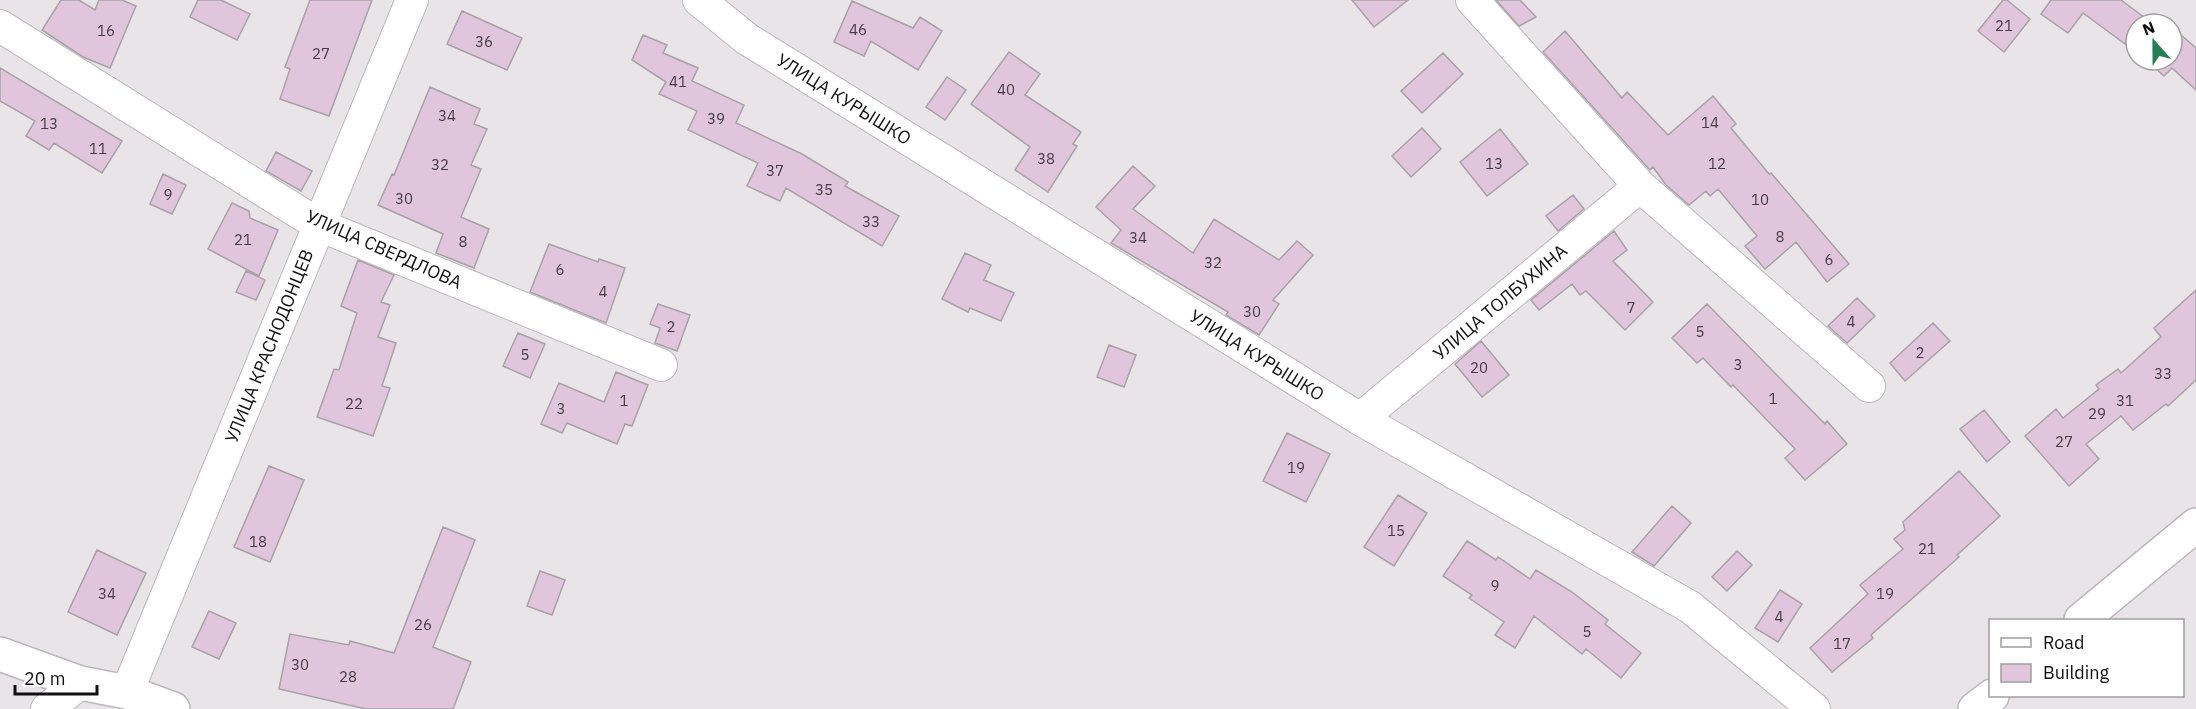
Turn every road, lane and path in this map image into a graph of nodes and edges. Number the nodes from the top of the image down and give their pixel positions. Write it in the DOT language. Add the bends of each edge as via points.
graph roads {
  1 [pos="412,0"];
  2 [pos="699,0"];
  3 [pos="1472,0"];
  4 [pos="0,26"];
  5 [pos="1640,186"];
  6 [pos="320,225"];
  7 [pos="661,365"];
  8 [pos="1869,386"];
  9 [pos="1360,419"];
  10 [pos="2196,525"];
  11 [pos="2083,619"];
  12 [pos="0,654"];
  13 [pos="80,683"];
  14 [pos="127,692"];
  15 [pos="1991,697"];
  16 [pos="47,709"];
  17 [pos="173,709"];
  18 [pos="1814,709"];
  19 [pos="1976,709"];
  1 -- 6 [label="street, УЛИЦА КРАСНОДОНЦЕВ"];
  2 -- 9 [label="street, УЛИЦА КУРЫШКО" via="747,39"];
  3 -- 5 [label="street"];
  4 -- 6 [label="street, УЛИЦА СВЕРДЛОВА"];
  5 -- 8 [label="street"];
  5 -- 9 [label="street, УЛИЦА ТОЛБУХИНА"];
  6 -- 7 [label="street, УЛИЦА СВЕРДЛОВА"];
  6 -- 14 [label="street, УЛИЦА КРАСНОДОНЦЕВ"];
  9 -- 18 [label="street, УЛИЦА КУРЫШКО" via="1690,606"];
  10 -- 11 [label="street"];
  12 -- 13 [label="street"];
  13 -- 14 [label="street"];
  13 -- 16 [label="street"];
  14 -- 17 [label="street"];
  15 -- 19 [label="street"];
}
